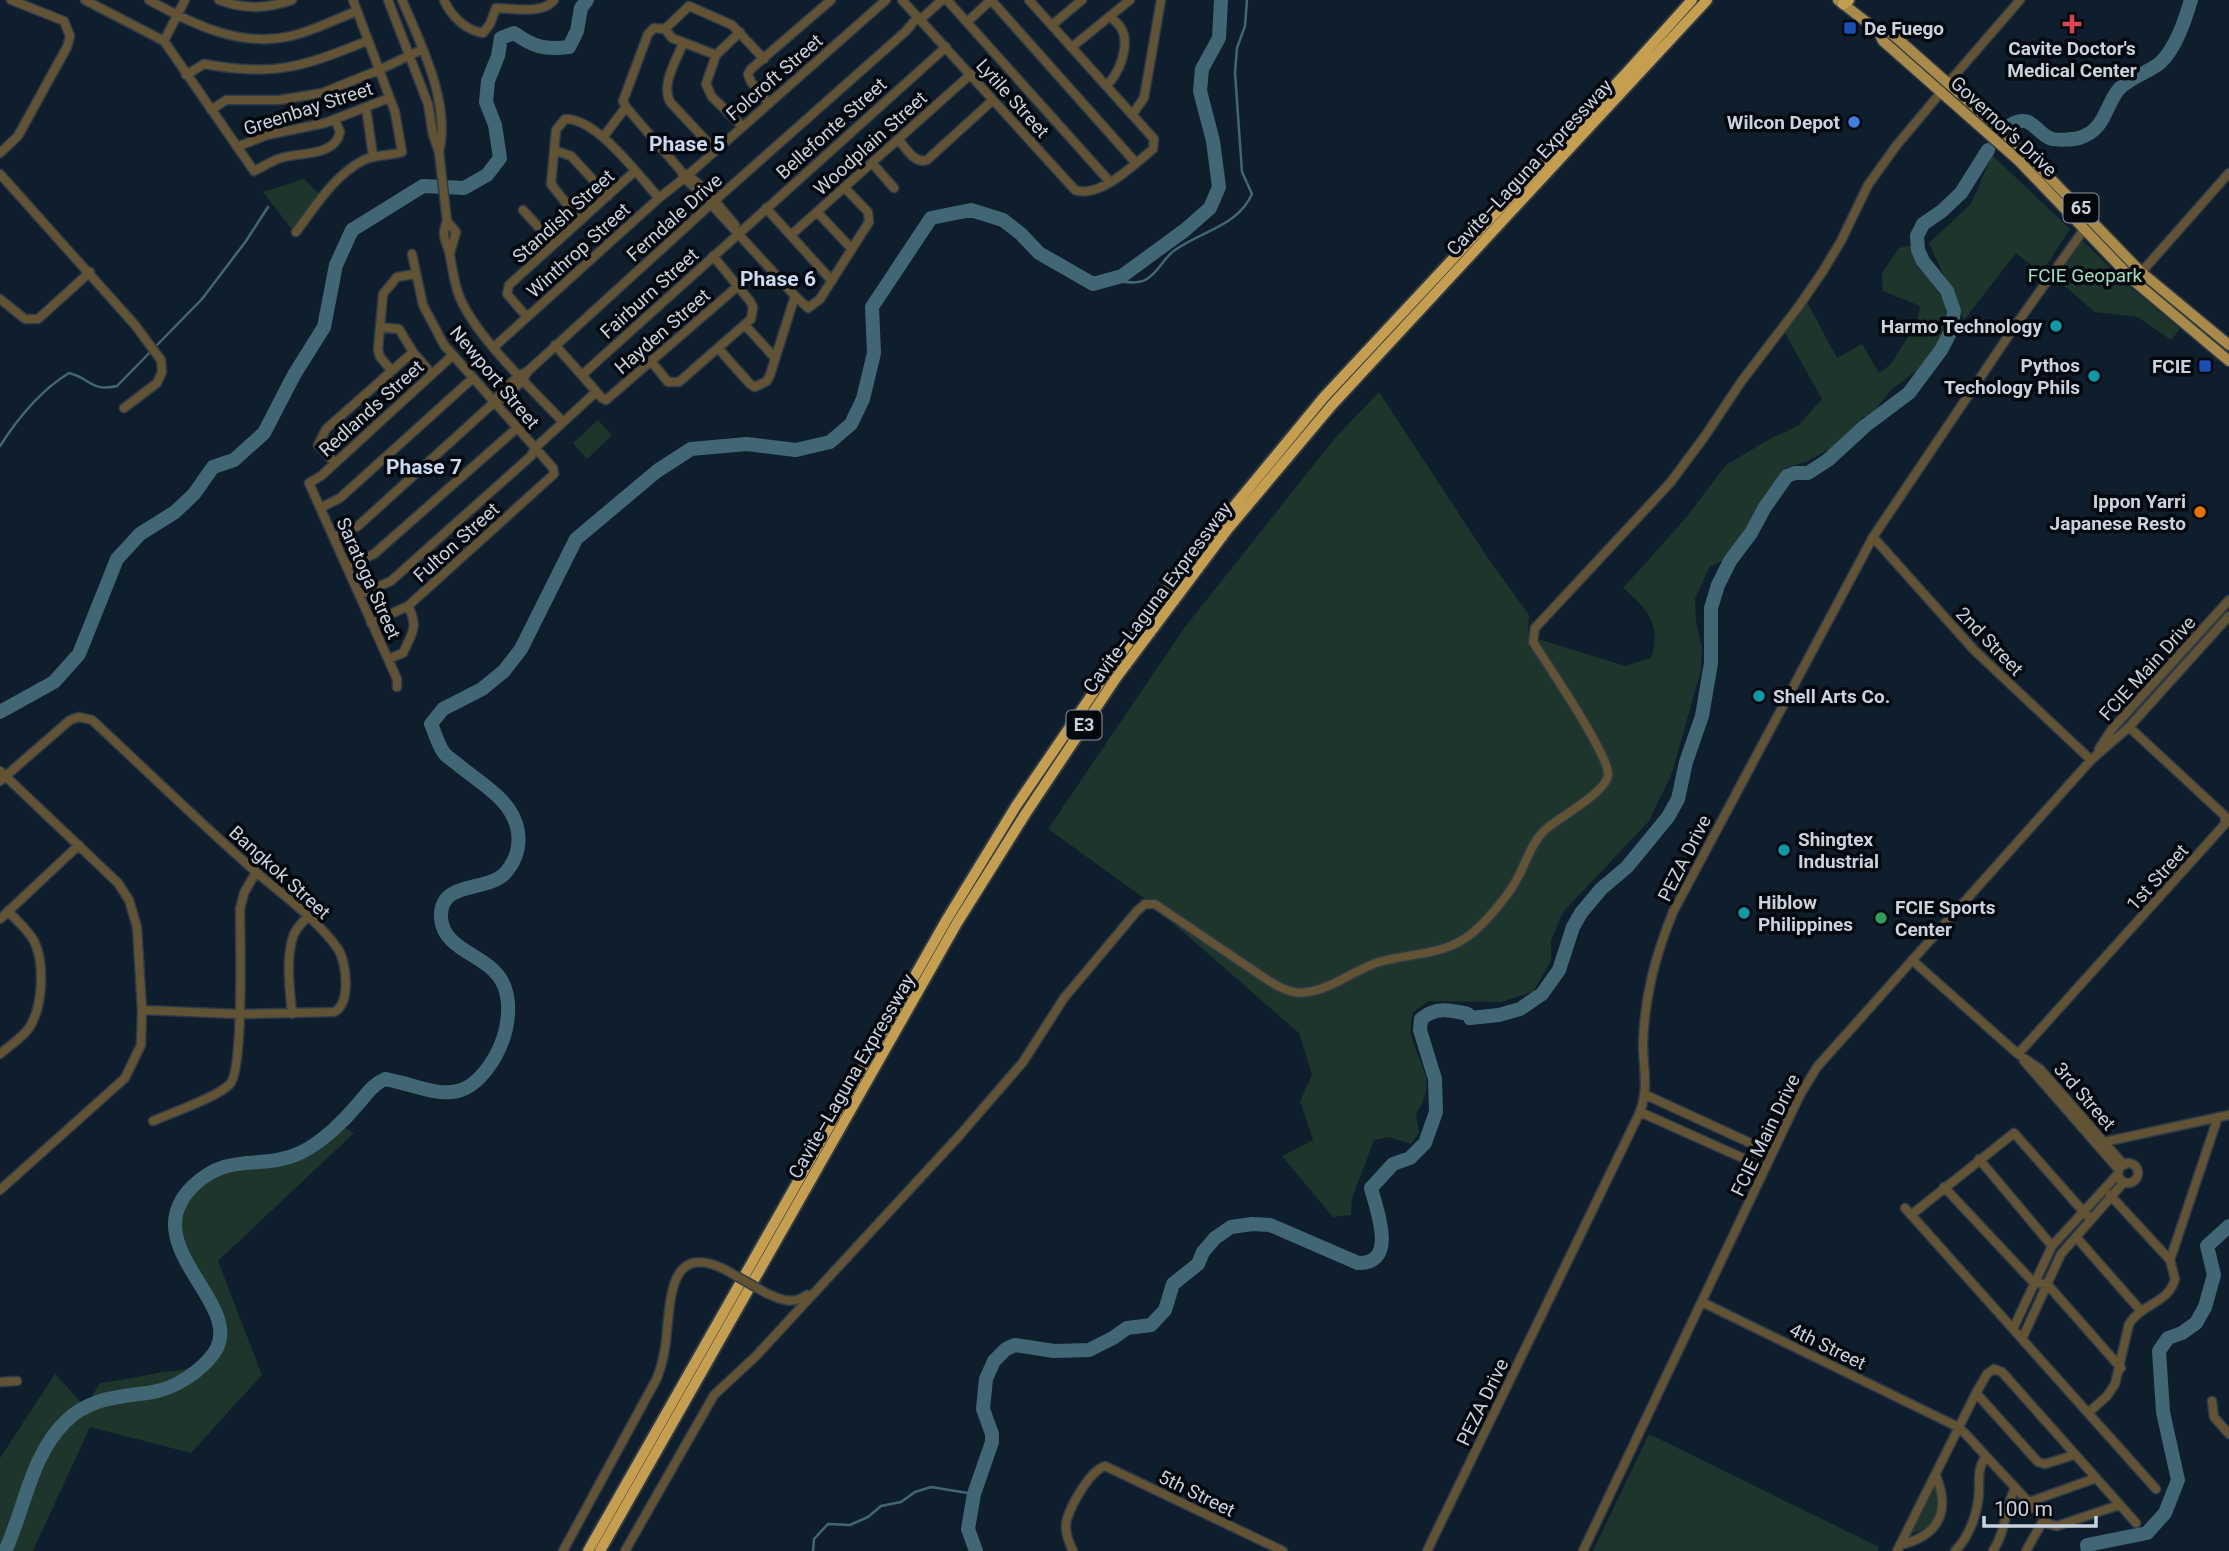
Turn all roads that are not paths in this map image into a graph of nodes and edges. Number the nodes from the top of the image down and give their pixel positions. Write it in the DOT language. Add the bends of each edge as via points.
graph roads {
  1 [pos="11,0"];
  2 [pos="85,0"];
  3 [pos="149,0"];
  4 [pos="185,0"];
  5 [pos="219,0"];
  6 [pos="292,0"];
  7 [pos="353,0"];
  8 [pos="388,0"];
  9 [pos="402,0"];
  10 [pos="444,0"];
  11 [pos="554,0"];
  12 [pos="831,0"];
  13 [pos="886,0"];
  14 [pos="902,0"];
  15 [pos="942,0"];
  16 [pos="947,0"];
  17 [pos="991,0"];
  18 [pos="1082,0"];
  19 [pos="1130,0"];
  20 [pos="1161,0"];
  21 [pos="1692,0"];
  22 [pos="1707,0"];
  23 [pos="2020,0"];
  24 [pos="1032,1"];
  25 [pos="1844,1"];
  26 [pos="494,4"];
  27 [pos="357,11"];
  28 [pos="177,16"];
  29 [pos="1110,16"];
  30 [pos="921,19"];
  31 [pos="967,22"];
  32 [pos="1052,25"];
  33 [pos="665,29"];
  34 [pos="1878,31"];
  35 [pos="740,32"];
  36 [pos="164,41"];
  37 [pos="367,41"];
  38 [pos="683,43"];
  39 [pos="946,47"];
  40 [pos="1072,47"];
  41 [pos="423,49"];
  42 [pos="410,55"];
  43 [pos="716,55"];
  44 [pos="764,59"];
  45 [pos="379,70"];
  46 [pos="971,74"];
  47 [pos="186,75"];
  48 [pos="1949,82"];
  49 [pos="1106,86"];
  50 [pos="1942,91"];
  51 [pos="389,98"];
  52 [pos="993,100"];
  53 [pos="768,102"];
  54 [pos="366,107"];
  55 [pos="626,107"];
  56 [pos="211,110"];
  57 [pos="1132,115"];
  58 [pos="335,119"];
  59 [pos="742,126"];
  60 [pos="604,136"];
  61 [pos="898,139"];
  62 [pos="237,148"];
  63 [pos="554,150"];
  64 [pos="715,150"];
  65 [pos="2016,150"];
  66 [pos="439,152"];
  67 [pos="0,153"];
  68 [pos="373,156"];
  69 [pos="872,163"];
  70 [pos="1136,163"];
  71 [pos="635,171"];
  72 [pos="2229,173"];
  73 [pos="0,174"];
  74 [pos="684,175"];
  75 [pos="1110,182"];
  76 [pos="844,187"];
  77 [pos="894,188"];
  78 [pos="608,196"];
  79 [pos="659,198"];
  80 [pos="713,202"];
  81 [pos="766,208"];
  82 [pos="523,210"];
  83 [pos="817,212"];
  84 [pos="447,219"];
  85 [pos="580,221"];
  86 [pos="2085,228"];
  87 [pos="296,232"];
  88 [pos="739,234"];
  89 [pos="791,235"];
  90 [pos="554,244"];
  91 [pos="851,248"];
  92 [pos="450,253"];
  93 [pos="412,254"];
  94 [pos="713,256"];
  95 [pos="90,272"];
  96 [pos="2141,272"];
  97 [pos="415,274"];
  98 [pos="832,281"];
  99 [pos="2134,281"];
  100 [pos="738,286"];
  101 [pos="795,296"];
  102 [pos="0,299"];
  103 [pos="527,317"];
  104 [pos="748,322"];
  105 [pos="380,327"];
  106 [pos="555,345"];
  107 [pos="2229,345"];
  108 [pos="494,347"];
  109 [pos="718,348"];
  110 [pos="413,352"];
  111 [pos="453,355"];
  112 [pos="775,358"];
  113 [pos="651,361"];
  114 [pos="2229,361"];
  115 [pos="391,370"];
  116 [pos="432,374"];
  117 [pos="524,375"];
  118 [pos="582,375"];
  119 [pos="473,378"];
  120 [pos="596,391"];
  121 [pos="493,404"];
  122 [pos="124,408"];
  123 [pos="563,422"];
  124 [pos="517,428"];
  125 [pos="535,448"];
  126 [pos="335,463"];
  127 [pos="555,474"];
  128 [pos="309,482"];
  129 [pos="320,508"];
  130 [pos="334,537"];
  131 [pos="1873,537"];
  132 [pos="347,566"];
  133 [pos="359,595"];
  134 [pos="2229,600"];
  135 [pos="408,606"];
  136 [pos="2228,617"];
  137 [pos="372,623"];
  138 [pos="388,659"];
  139 [pos="397,687"];
  140 [pos="2129,727"];
  141 [pos="2091,760"];
  142 [pos="2,776"];
  143 [pos="79,845"];
  144 [pos="256,872"];
  145 [pos="8,911"];
  146 [pos="308,916"];
  147 [pos="0,919"];
  148 [pos="1912,960"];
  149 [pos="142,1010"];
  150 [pos="239,1014"];
  151 [pos="292,1014"];
  152 [pos="0,1054"];
  153 [pos="2018,1054"];
  154 [pos="1646,1095"];
  155 [pos="1640,1112"];
  156 [pos="2229,1115"];
  157 [pos="2218,1117"];
  158 [pos="153,1121"];
  159 [pos="2102,1145"];
  160 [pos="1772,1153"];
  161 [pos="1979,1158"];
  162 [pos="1765,1168"];
  163 [pos="2120,1169"];
  164 [pos="2123,1182"];
  165 [pos="1944,1187"];
  166 [pos="0,1190"];
  167 [pos="2110,1195"];
  168 [pos="2082,1212"];
  169 [pos="2090,1219"];
  170 [pos="2076,1237"];
  171 [pos="2052,1246"];
  172 [pos="2170,1260"];
  173 [pos="830,1275"];
  174 [pos="2035,1283"];
  175 [pos="2047,1284"];
  176 [pos="1702,1302"];
  177 [pos="2141,1311"];
  178 [pos="2013,1329"];
  179 [pos="2022,1339"];
  180 [pos="2120,1368"];
  181 [pos="17,1381"];
  182 [pos="0,1382"];
  183 [pos="1976,1393"];
  184 [pos="2212,1401"];
  185 [pos="2088,1413"];
  186 [pos="1960,1428"];
  187 [pos="2229,1434"];
  188 [pos="2074,1455"];
  189 [pos="1986,1456"];
  190 [pos="1936,1476"];
  191 [pos="2096,1478"];
  192 [pos="2015,1488"];
  193 [pos="2157,1489"];
  194 [pos="2029,1502"];
  195 [pos="2119,1505"];
  196 [pos="2046,1521"];
  197 [pos="2136,1523"];
  198 [pos="1898,1548"];
  199 [pos="563,1551"];
  200 [pos="588,1551"];
  201 [pos="600,1551"];
  202 [pos="625,1551"];
  203 [pos="1073,1551"];
  204 [pos="1283,1551"];
  205 [pos="1427,1551"];
  206 [pos="1583,1551"];
  207 [pos="1955,1551"];
  208 [pos="1993,1551"];
  209 [pos="2026,1551"];
  1 -- 67 [label="street" via="64,21 70,36 18,136"];
  2 -- 36 [label="street"];
  3 -- 28 [label="street"];
  4 -- 28 [label="street"];
  5 -- 6 [label="street" via="236,7 271,7"];
  7 -- 27 [label="street"];
  8 -- 42 [label="street"];
  9 -- 41 [label="street"];
  10 -- 26 [label="street" via="458,20 483,33"];
  11 -- 26 [label="street" via="539,8"];
  12 -- 44 [label="street"];
  13 -- 53 [label="street, Folcroft Street"];
  14 -- 30 [label="street, Lytile Street"];
  15 -- 30 [label="street, Ferndale Drive"];
  16 -- 31 [label="street"];
  17 -- 31 [label="street"];
  17 -- 70 [label="street"];
  18 -- 32 [label="street"];
  19 -- 29 [label="street"];
  20 -- 57 [label="street" via="1144,98"];
  21 -- 200 [label="highway, Cavite–Laguna Expressway / E3" via="1324,397 1188,562 1108,671 1016,806 947,919"];
  22 -- 201 [label="highway, Cavite–Laguna Expressway / E3" via="1332,405 1227,530 1116,678 957,923"];
  23 -- 48 [label="street"];
  24 -- 32 [label="street"];
  25 -- 34 [label="main road, Governor's Drive / 65"];
  27 -- 28 [label="street" via="291,36 260,38 226,36"];
  27 -- 37 [label="street"];
  28 -- 36 [label="street"];
  29 -- 40 [label="street"];
  29 -- 49 [label="street" via="1124,36 1119,70"];
  30 -- 39 [label="street, Lytile Street"];
  30 -- 80 [label="street, Ferndale Drive"];
  31 -- 75 [label="street"];
  32 -- 40 [label="street"];
  33 -- 35 [label="street" via="689,6"];
  33 -- 38 [label="street"];
  33 -- 55 [label="street" via="654,28 648,34 624,94"];
  34 -- 48 [label="main road, Governor's Drive / 65" via="1890,32"];
  34 -- 50 [label="main road, Governor's Drive / 65" via="1883,41"];
  35 -- 43 [label="street"];
  35 -- 44 [label="street"];
  36 -- 47 [label="street"];
  37 -- 45 [label="street"];
  37 -- 47 [label="street" via="278,70 204,64"];
  38 -- 43 [label="street"];
  38 -- 64 [label="street" via="667,83 667,95"];
  39 -- 46 [label="street, Lytile Street"];
  39 -- 81 [label="street, Bellefonte Street"];
  40 -- 49 [label="street"];
  41 -- 42 [label="street"];
  41 -- 66 [label="street" via="439,102 443,134"];
  42 -- 45 [label="street"];
  42 -- 66 [label="street"];
  43 -- 59 [label="street" via="707,90"];
  44 -- 53 [label="street" via="751,69 749,78"];
  45 -- 51 [label="street"];
  45 -- 56 [label="street" via="322,93 279,100 226,100"];
  46 -- 52 [label="street, Lytile Street"];
  46 -- 61 [label="street, Woodplain Street"];
  47 -- 56 [label="street"];
  48 -- 65 [label="main road, Governor's Drive / 65"];
  49 -- 57 [label="street"];
  50 -- 65 [label="main road, Governor's Drive / 65"];
  50 -- 173 [label="street" via="1868,185 1823,271 1691,455 1535,628 1533,642 1609,771 1599,789 1537,839 1516,881 1493,911 1468,937 1438,951 1375,963 1324,988 1296,993 1269,981 1155,904 1145,904 1064,998 1023,1062"];
  51 -- 54 [label="street, Greenbay Street"];
  51 -- 68 [label="street" via="402,152"];
  52 -- 61 [label="street" via="927,160 916,160"];
  52 -- 75 [label="street, Lytile Street" via="1075,190 1088,192"];
  53 -- 59 [label="street, Folcroft Street"];
  54 -- 58 [label="street, Greenbay Street"];
  54 -- 68 [label="street"];
  55 -- 60 [label="street"];
  55 -- 74 [label="street"];
  56 -- 62 [label="street"];
  57 -- 70 [label="street" via="1155,144"];
  58 -- 62 [label="street, Greenbay Street" via="267,135"];
  58 -- 62 [label="street" via="340,132 332,146 281,158 254,171"];
  59 -- 64 [label="street, Folcroft Street"];
  60 -- 63 [label="street" via="569,118 556,130"];
  60 -- 71 [label="street"];
  61 -- 69 [label="street, Woodplain Street"];
  63 -- 78 [label="street" via="571,156"];
  63 -- 85 [label="street" via="551,184"];
  64 -- 74 [label="street, Folcroft Street"];
  65 -- 86 [label="main road, Governor's Drive / 65"];
  65 -- 96 [label="main road, Governor's Drive / 65"];
  66 -- 84 [label="street"];
  68 -- 87 [label="street" via="338,180"];
  69 -- 76 [label="street, Woodplain Street"];
  69 -- 77 [label="street"];
  70 -- 75 [label="street"];
  71 -- 78 [label="street, Standish Street"];
  71 -- 79 [label="street"];
  72 -- 96 [label="street"];
  73 -- 95 [label="street"];
  74 -- 79 [label="street, Winthrop Street"];
  74 -- 80 [label="street"];
  76 -- 83 [label="street, Woodplain Street"];
  76 -- 91 [label="street" via="870,217"];
  78 -- 85 [label="street, Standish Street"];
  79 -- 103 [label="street, Winthrop Street"];
  80 -- 88 [label="street"];
  80 -- 106 [label="street, Ferndale Drive"];
  81 -- 88 [label="street, Bellefonte Street"];
  81 -- 89 [label="street"];
  82 -- 90 [label="street"];
  83 -- 89 [label="street, Woodplain Street"];
  83 -- 91 [label="street"];
  84 -- 92 [label="street" via="443,240"];
  84 -- 92 [label="street" via="456,232"];
  85 -- 90 [label="street, Standish Street"];
  86 -- 99 [label="main road, Governor's Drive / 65"];
  86 -- 131 [label="street, PEZA Drive"];
  88 -- 94 [label="street, Fairburn Street"];
  88 -- 101 [label="street"];
  89 -- 98 [label="street"];
  90 -- 103 [label="street, Standish Street" via="509,285 508,293"];
  91 -- 98 [label="street"];
  92 -- 108 [label="street" via="461,300"];
  93 -- 97 [label="street, Newport Street"];
  94 -- 100 [label="street"];
  94 -- 118 [label="street, Fairburn Street"];
  95 -- 102 [label="street" via="38,319 25,319"];
  95 -- 122 [label="street" via="161,360 157,383"];
  96 -- 99 [label="street"];
  96 -- 107 [label="main road, Governor's Drive / 65"];
  97 -- 105 [label="street" via="397,277 389,285 383,295"];
  97 -- 111 [label="street, Newport Street" via="433,327"];
  98 -- 101 [label="street" via="808,308"];
  99 -- 114 [label="main road, Governor's Drive / 65"];
  100 -- 104 [label="street" via="753,307"];
  100 -- 113 [label="street, Hayden Street"];
  101 -- 112 [label="street"];
  103 -- 108 [label="street, Winthrop Street"];
  104 -- 109 [label="street"];
  104 -- 112 [label="street"];
  105 -- 110 [label="street" via="399,329"];
  105 -- 115 [label="street" via="378,351"];
  106 -- 117 [label="street, Ferndale Drive"];
  106 -- 118 [label="street"];
  108 -- 117 [label="street"];
  109 -- 112 [label="street" via="755,387 767,381"];
  109 -- 113 [label="street" via="679,382 668,382"];
  110 -- 115 [label="street"];
  110 -- 116 [label="street"];
  111 -- 116 [label="street, Redlands Street"];
  111 -- 119 [label="street, Newport Street"];
  113 -- 120 [label="street, Hayden Street" via="606,400"];
  115 -- 126 [label="street" via="326,429 318,445"];
  116 -- 126 [label="street, Redlands Street"];
  117 -- 121 [label="street, Ferndale Drive"];
  117 -- 123 [label="street"];
  118 -- 120 [label="street"];
  119 -- 121 [label="street, Newport Street"];
  119 -- 129 [label="street" via="340,498"];
  120 -- 123 [label="street"];
  121 -- 124 [label="street, Newport Street"];
  121 -- 130 [label="street, Ferndale Drive" via="358,526"];
  123 -- 125 [label="street"];
  124 -- 125 [label="street, Newport Street"];
  124 -- 132 [label="street" via="374,554"];
  125 -- 127 [label="street, Newport Street"];
  125 -- 133 [label="street" via="391,581"];
  126 -- 128 [label="street, Redlands Street"];
  127 -- 135 [label="street, Fulton Street"];
  128 -- 129 [label="street, Saratoga Street"];
  129 -- 130 [label="street, Saratoga Street"];
  130 -- 132 [label="street, Saratoga Street"];
  131 -- 141 [label="street, 2nd Street" via="1974,650"];
  131 -- 154 [label="street, PEZA Drive" via="1673,912 1651,970 1643,1043"];
  132 -- 133 [label="street, Saratoga Street"];
  133 -- 137 [label="street, Saratoga Street"];
  134 -- 141 [label="street, FCIE Main Drive" via="2112,729"];
  135 -- 137 [label="street, Fulton Street"];
  135 -- 138 [label="street" via="415,627 402,653"];
  136 -- 140 [label="street, FCIE Main Drive"];
  137 -- 138 [label="street, Saratoga Street"];
  138 -- 139 [label="street, Saratoga Street"];
  140 -- 141 [label="street, FCIE Main Drive"];
  140 -- 153 [label="street, 1st Street" via="2225,816 2225,824"];
  141 -- 148 [label="street, FCIE Main Drive"];
  142 -- 143 [label="street"];
  142 -- 144 [label="street, Bangkok Street" via="70,720 92,720"];
  143 -- 145 [label="street"];
  143 -- 149 [label="street" via="129,900 137,927"];
  144 -- 146 [label="street, Bangkok Street"];
  144 -- 150 [label="street" via="240,909"];
  145 -- 147 [label="street"];
  145 -- 152 [label="street" via="38,951 39,986 28,1029"];
  146 -- 151 [label="street" via="292,940"];
  146 -- 151 [label="street, Bangkok Street" via="340,953 346,998 334,1012"];
  148 -- 153 [label="street, 3rd Street"];
  148 -- 160 [label="street, FCIE Main Drive" via="1817,1067"];
  149 -- 150 [label="street, Bangkok Street"];
  149 -- 166 [label="street" via="141,1045 125,1078"];
  150 -- 151 [label="street, Bangkok Street"];
  150 -- 158 [label="street" via="235,1077 230,1084"];
  153 -- 159 [label="street, 3rd Street"];
  154 -- 155 [label="street, PEZA Drive"];
  154 -- 160 [label="street"];
  155 -- 162 [label="street"];
  155 -- 205 [label="street, PEZA Drive"];
  156 -- 157 [label="street"];
  157 -- 159 [label="street"];
  157 -- 172 [label="street"];
  159 -- 163 [label="street, 3rd Street"];
  160 -- 162 [label="street, FCIE Main Drive"];
  161 -- 165 [label="street"];
  161 -- 168 [label="street" via="2016,1134"];
  161 -- 171 [label="street"];
  162 -- 176 [label="street, FCIE Main Drive"];
  163 -- 164 [label="street, 3rd Street"];
  163 -- 164 [label="street" via="2134,1166 2137,1175 2132,1182"];
  163 -- 168 [label="street"];
  164 -- 167 [label="street"];
  165 -- 174 [label="street"];
  165 -- 178 [label="street" via="1908,1211"];
  167 -- 169 [label="street"];
  167 -- 172 [label="street"];
  168 -- 169 [label="street"];
  168 -- 171 [label="street"];
  169 -- 170 [label="street"];
  170 -- 175 [label="street" via="2061,1254"];
  170 -- 177 [label="street"];
  171 -- 174 [label="street"];
  172 -- 177 [label="street" via="2174,1284 2166,1297"];
  173 -- 199 [label="street, bridge" via="795,1301 766,1293 709,1262 683,1268 674,1280 659,1373"];
  173 -- 202 [label="street" via="715,1395"];
  174 -- 175 [label="street"];
  174 -- 178 [label="street"];
  175 -- 179 [label="street"];
  175 -- 180 [label="street"];
  176 -- 186 [label="street, 4th Street"];
  176 -- 206 [label="street, FCIE Main Drive"];
  177 -- 180 [label="street" via="2129,1324"];
  178 -- 179 [label="street"];
  179 -- 185 [label="street"];
  180 -- 185 [label="street" via="2112,1390"];
  181 -- 182 [label="street"];
  183 -- 186 [label="street"];
  183 -- 188 [label="street" via="2038,1462"];
  183 -- 188 [label="street" via="1990,1371 2002,1372"];
  184 -- 187 [label="street" via="2214,1417"];
  185 -- 193 [label="street"];
  186 -- 189 [label="street, 4th Street"];
  186 -- 190 [label="street"];
  188 -- 191 [label="street"];
  189 -- 192 [label="street, 4th Street"];
  189 -- 207 [label="street" via="1978,1471 1975,1515"];
  190 -- 198 [label="street"];
  190 -- 198 [label="street" via="1943,1503 1937,1524 1921,1538"];
  191 -- 194 [label="street"];
  191 -- 195 [label="street"];
  192 -- 194 [label="street, 4th Street"];
  192 -- 208 [label="street" via="2004,1531"];
  194 -- 196 [label="street, 4th Street"];
  195 -- 196 [label="street" via="2057,1525"];
  195 -- 197 [label="street"];
  196 -- 209 [label="street"];
  203 -- 204 [label="street, 5th Street" via="1066,1529 1068,1518 1092,1473 1105,1466"];
}
